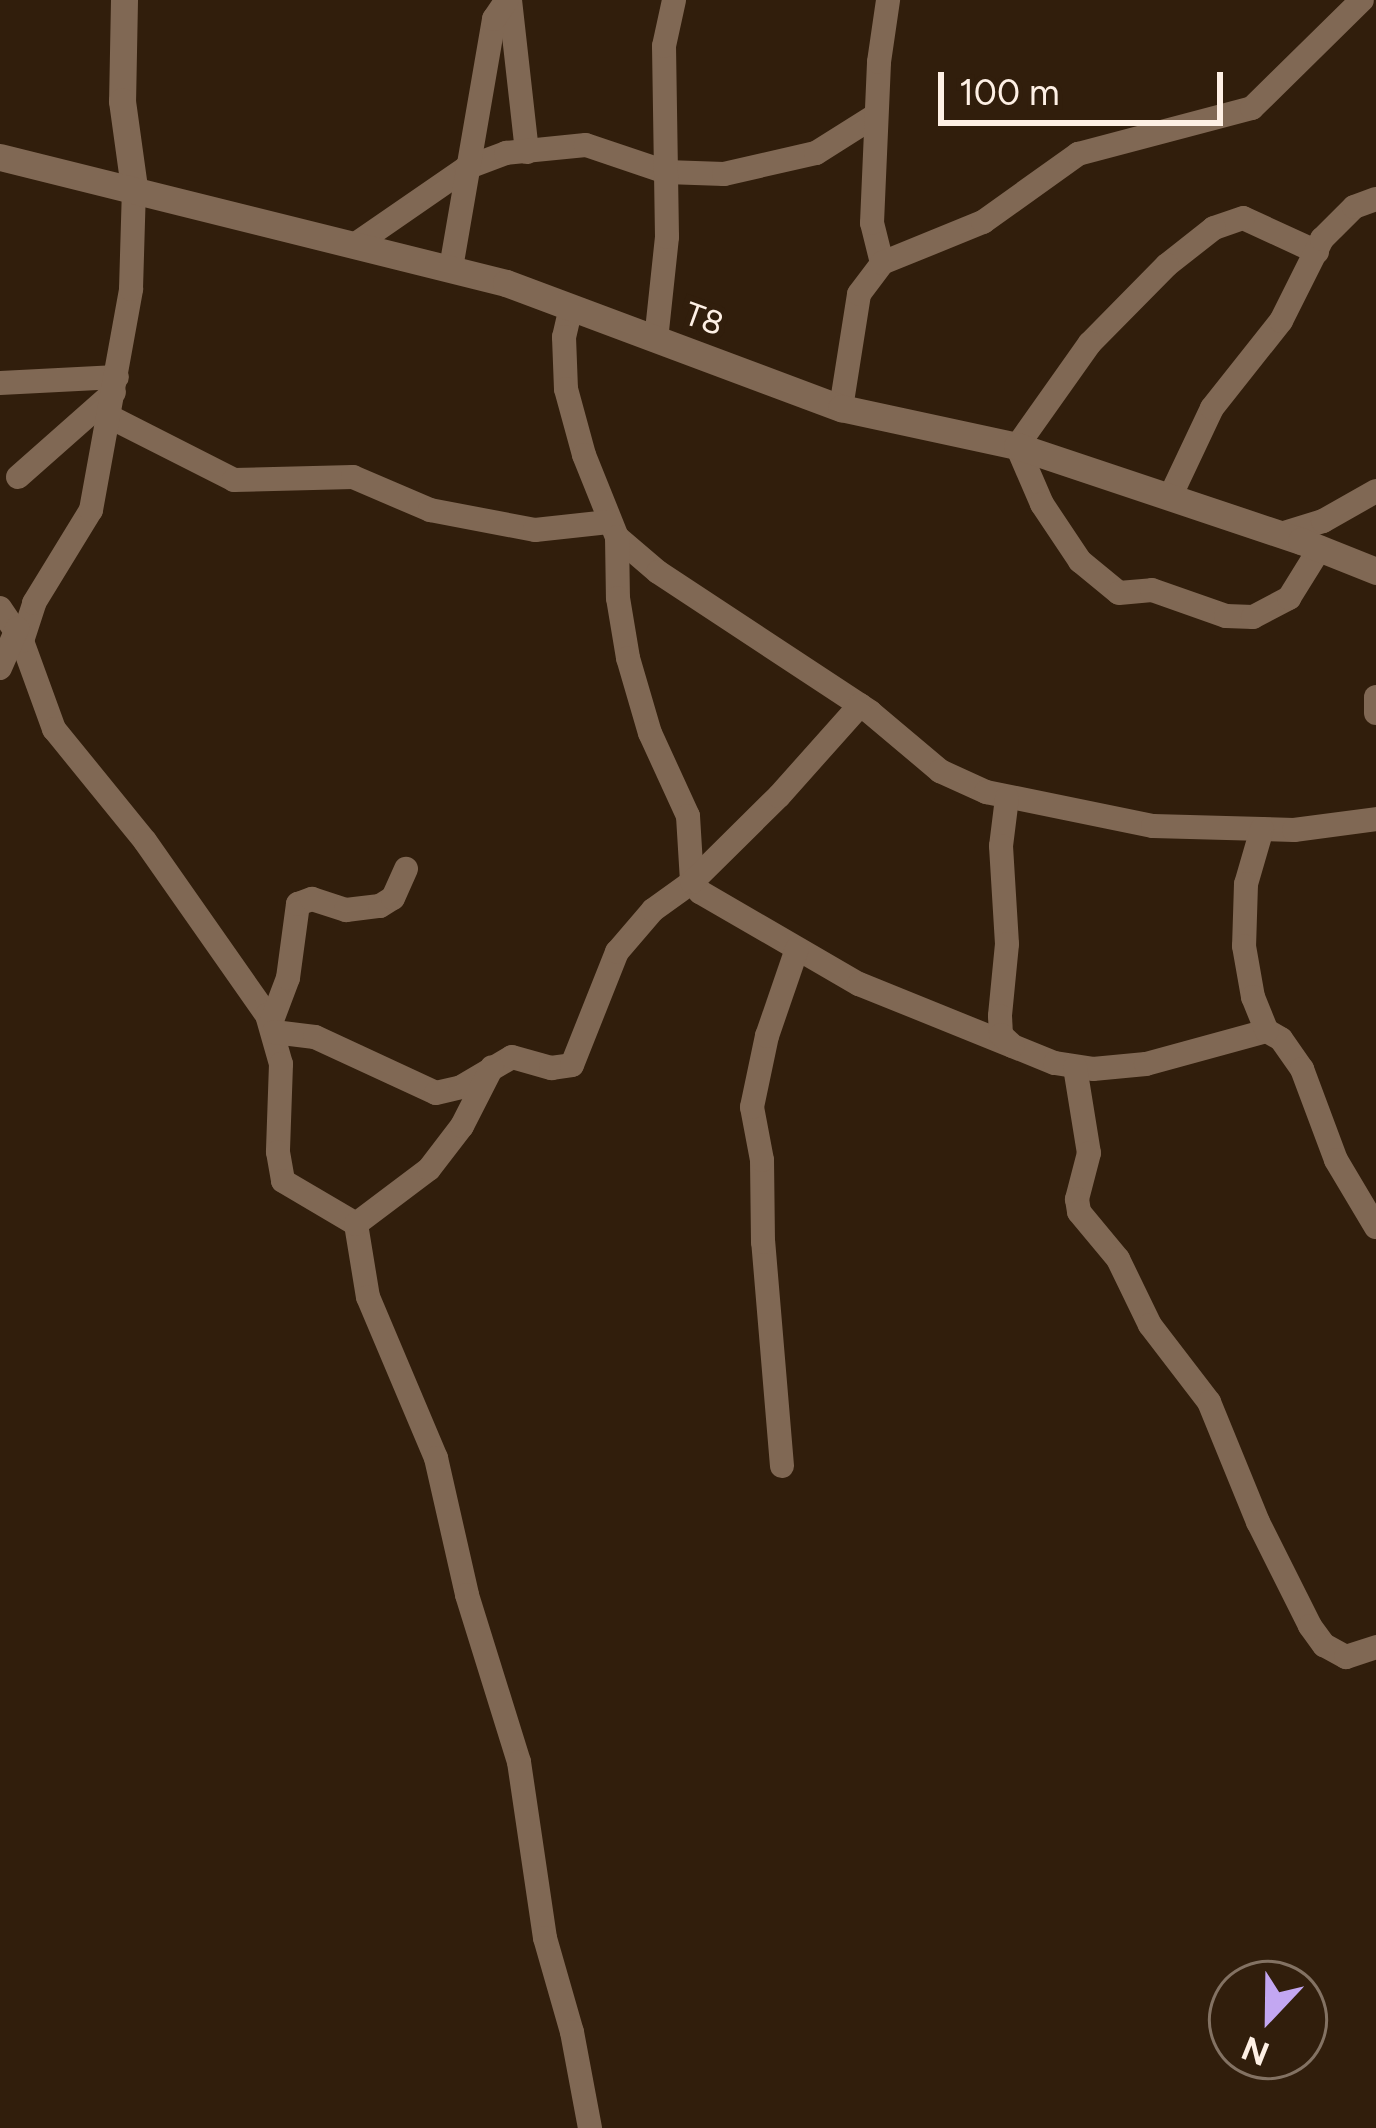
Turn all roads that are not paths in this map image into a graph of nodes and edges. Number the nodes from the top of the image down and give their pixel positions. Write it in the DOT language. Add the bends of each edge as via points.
graph roads {
  1 [pos="124,0"];
  2 [pos="508,0"];
  3 [pos="674,0"];
  4 [pos="888,0"];
  5 [pos="1362,0"];
  6 [pos="876,115"];
  7 [pos="527,152"];
  8 [pos="0,157"];
  9 [pos="466,168"];
  10 [pos="666,172"];
  11 [pos="134,187"];
  12 [pos="1376,199"];
  13 [pos="356,244"];
  14 [pos="1316,252"];
  15 [pos="882,263"];
  16 [pos="451,268"];
  17 [pos="571,307"];
  18 [pos="656,340"];
  19 [pos="0,383"];
  20 [pos="114,396"];
  21 [pos="841,408"];
  22 [pos="1017,446"];
  23 [pos="18,477"];
  24 [pos="1376,491"];
  25 [pos="1170,496"];
  26 [pos="613,530"];
  27 [pos="1281,534"];
  28 [pos="1320,548"];
  29 [pos="1376,572"];
  30 [pos="0,608"];
  31 [pos="19,635"];
  32 [pos="1,667"];
  33 [pos="37,686"];
  34 [pos="1376,697"];
  35 [pos="860,705"];
  36 [pos="1376,713"];
  37 [pos="1006,798"];
  38 [pos="1376,819"];
  39 [pos="1262,829"];
  40 [pos="406,869"];
  41 [pos="692,882"];
  42 [pos="797,949"];
  43 [pos="273,1028"];
  44 [pos="1267,1031"];
  45 [pos="1013,1046"];
  46 [pos="493,1064"];
  47 [pos="1075,1067"];
  48 [pos="1374,1219"];
  49 [pos="356,1224"];
  50 [pos="782,1466"];
  51 [pos="1376,1647"];
  52 [pos="580,2074"];
  53 [pos="574,2128"];
  54 [pos="590,2128"];
  1 -- 11 [label="street" via="122,101"];
  2 -- 7 [label="street"];
  2 -- 9 [label="street" via="494,19"];
  3 -- 10 [label="street" via="664,46"];
  4 -- 6 [label="street"];
  5 -- 15 [label="street" via="1252,108 1078,154 983,222"];
  6 -- 10 [label="street" via="842,141 784,162 694,177"];
  6 -- 15 [label="street" via="872,223"];
  7 -- 9 [label="street"];
  7 -- 10 [label="street" via="586,146"];
  8 -- 11 [label="street, T8"];
  9 -- 13 [label="street"];
  9 -- 16 [label="street"];
  10 -- 18 [label="street"];
  11 -- 13 [label="street, T8"];
  11 -- 20 [label="street" via="135,251"];
  12 -- 14 [label="street" via="1343,214"];
  13 -- 16 [label="street, T8"];
  14 -- 22 [label="street" via="1244,218 1214,228 1090,344"];
  14 -- 25 [label="street" via="1281,321 1212,408"];
  15 -- 21 [label="street" via="859,294"];
  16 -- 17 [label="street, T8"];
  17 -- 18 [label="street, T8"];
  17 -- 26 [label="street" via="566,389"];
  18 -- 21 [label="street, T8"];
  19 -- 20 [label="street"];
  20 -- 23 [label="street"];
  20 -- 26 [label="street" via="234,480 352,477 430,510 535,530"];
  20 -- 31 [label="street" via="91,510"];
  21 -- 22 [label="street, T8"];
  22 -- 25 [label="street, T8"];
  22 -- 28 [label="street" via="1080,561 1118,593 1163,592 1226,616 1253,617 1288,598"];
  24 -- 27 [label="street"];
  25 -- 27 [label="street, T8"];
  26 -- 35 [label="street" via="658,572"];
  26 -- 41 [label="street" via="628,658 650,733 688,816"];
  27 -- 28 [label="street, T8"];
  28 -- 29 [label="street, T8"];
  30 -- 31 [label="street"];
  31 -- 32 [label="street"];
  31 -- 33 [label="street"];
  32 -- 33 [label="street"];
  33 -- 43 [label="street" via="55,730 145,841"];
  34 -- 36 [label="street"];
  35 -- 37 [label="street" via="940,771"];
  35 -- 41 [label="street"];
  37 -- 39 [label="street" via="1153,826"];
  37 -- 45 [label="street" via="1000,1016 1001,1035"];
  38 -- 39 [label="street"];
  39 -- 44 [label="street" via="1244,910 1253,997"];
  40 -- 43 [label="street" via="401,887 380,906 298,904"];
  41 -- 42 [label="street"];
  41 -- 46 [label="street" via="653,910 610,962 572,1065 551,1068 522,1057"];
  42 -- 45 [label="street" via="878,993"];
  42 -- 50 [label="street" via="752,1107"];
  43 -- 46 [label="street" via="315,1037 436,1093"];
  43 -- 49 [label="street" via="283,1084 278,1170 292,1190"];
  44 -- 47 [label="street" via="1146,1064"];
  44 -- 48 [label="street" via="1293,1052 1336,1160"];
  45 -- 47 [label="street"];
  46 -- 49 [label="street" via="439,1158"];
  47 -- 51 [label="street" via="1089,1153 1079,1212 1203,1392 1310,1626 1346,1657"];
  49 -- 52 [label="street" via="368,1297 436,1458 466,1594 509,1723 529,1805 545,1938"];
  52 -- 53 [label="street"];
  52 -- 54 [label="street"];
}
